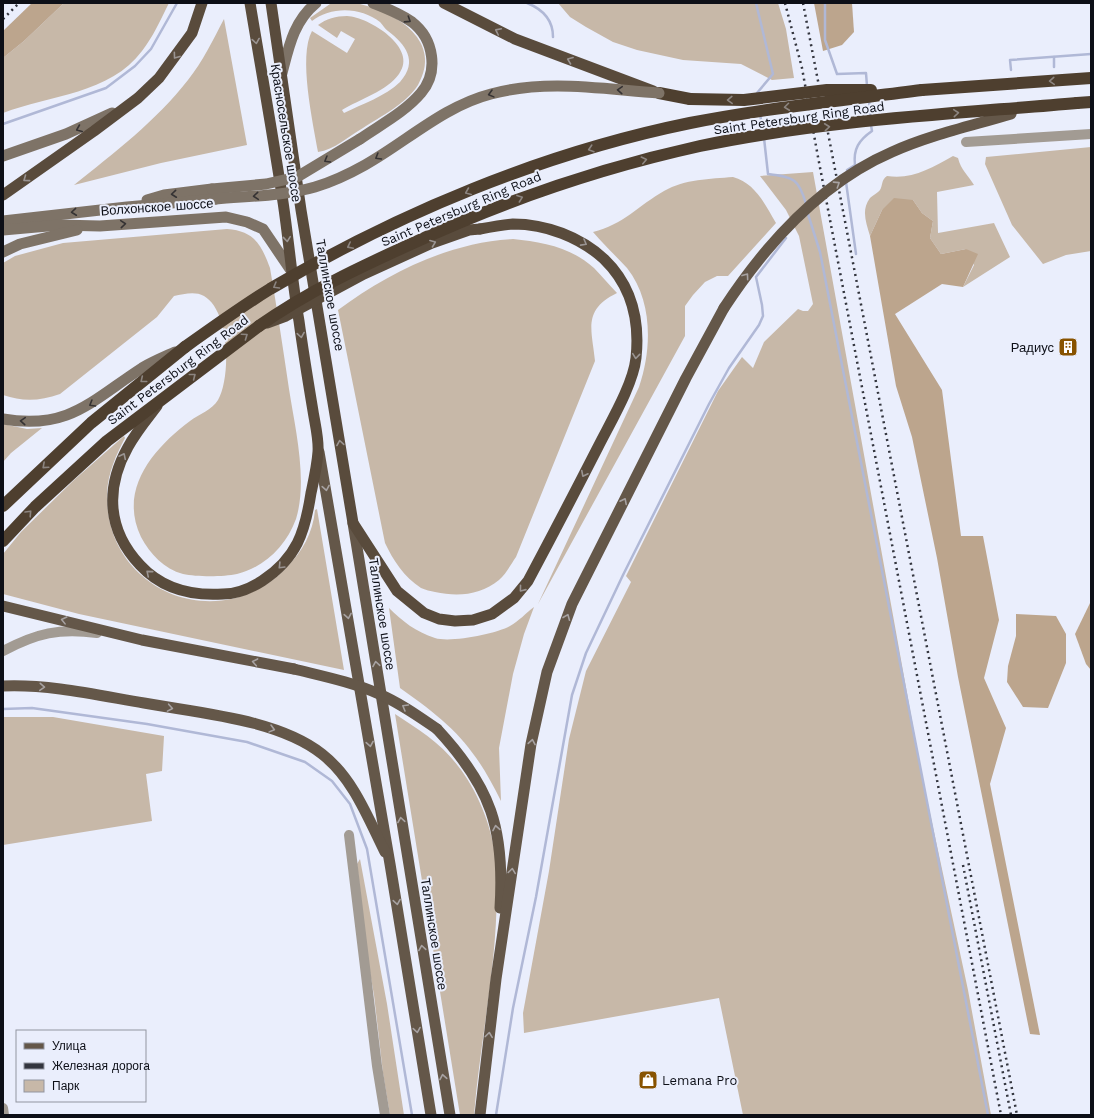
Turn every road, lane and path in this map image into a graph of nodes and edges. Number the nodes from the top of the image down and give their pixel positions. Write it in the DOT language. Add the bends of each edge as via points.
graph roads {
  1 [pos="202,3"];
  2 [pos="250,3"];
  3 [pos="271,3"];
  4 [pos="316,3"];
  5 [pos="373,3"];
  6 [pos="444,3"];
  7 [pos="282,73"];
  8 [pos="1091,78"];
  9 [pos="922,90"];
  10 [pos="659,93"];
  11 [pos="138,98"];
  12 [pos="1091,102"];
  13 [pos="1077,103"];
  14 [pos="288,118"];
  15 [pos="1091,134"];
  16 [pos="966,142"];
  17 [pos="3,156"];
  18 [pos="214,194"];
  19 [pos="3,195"];
  20 [pos="3,221"];
  21 [pos="100,226"];
  22 [pos="3,230"];
  23 [pos="3,252"];
  24 [pos="290,269"];
  25 [pos="259,326"];
  26 [pos="184,347"];
  27 [pos="162,400"];
  28 [pos="3,419"];
  29 [pos="319,449"];
  30 [pos="3,506"];
  31 [pos="352,523"];
  32 [pos="3,541"];
  33 [pos="3,606"];
  34 [pos="142,640"];
  35 [pos="3,651"];
  36 [pos="3,686"];
  37 [pos="349,835"];
  38 [pos="390,864"];
  39 [pos="496,979"];
  40 [pos="3,1108"];
  41 [pos="4,1115"];
  42 [pos="385,1115"];
  43 [pos="431,1115"];
  44 [pos="450,1115"];
  45 [pos="480,1115"];
  1 -- 11 [label="highway, one-way" via="192,33 159,78"];
  2 -- 24 [label="highway, Красносельское шоссе, one-way" via="283,204"];
  3 -- 7 [label="highway, Красносельское шоссе"];
  4 -- 7 [label="main road" via="305,12 296,30"];
  5 -- 18 [label="main road, one-way, bridge" via="398,14 417,27 430,46 432,64 429,79 422,93 396,115 297,177"];
  10 -- 6 [label="highway, one-way, bridge" via="515,39"];
  7 -- 14 [label="highway, Красносельское шоссе"];
  8 -- 9 [label="highway, Saint Petersburg Ring Road, one-way"];
  9 -- 10 [label="highway, one-way, bridge" via="827,90 717,101"];
  9 -- 26 [label="highway, Saint Petersburg Ring Road, one-way, bridge" via="780,108 689,124 604,145 534,167 427,209 323,260 269,290"];
  10 -- 18 [label="main road, one-way, bridge" via="562,85 527,86 490,94 458,107 340,178 315,187 270,195"];
  11 -- 17 [label="main road, one-way" via="100,120"];
  11 -- 19 [label="highway, one-way"];
  12 -- 13 [label="highway, Saint Petersburg Ring Road"];
  25 -- 13 [label="highway, Saint Petersburg Ring Road, one-way, bridge" via="317,289 434,233 557,184 618,166 701,146 785,131"];
  39 -- 13 [label="main road, one-way, bridge" via="531,744 545,679 556,645 572,604 596,555 724,308 758,260 781,234 831,188 863,167 891,152 925,139 1011,114"];
  31 -- 14 [label="highway, Таллинское шоссе, one-way"];
  15 -- 16 [label="street"];
  18 -- 20 [label="main road, Волхонское шоссе, one-way"];
  21 -- 22 [label="main road, Волхонское шоссе" via="59,225"];
  21 -- 23 [label="main road" via="20,244"];
  21 -- 24 [label="main road, Волхонское шоссе, one-way" via="226,217 263,229"];
  24 -- 29 [label="highway, one-way"];
  27 -- 25 [label="highway, Saint Petersburg Ring Road, one-way"];
  25 -- 31 [label="highway, one-way, bridge" via="286,316 364,274 432,243 469,230 513,224 565,234 592,248 612,268 629,293 636,317 636,360 622,400 528,581 514,598 492,614 473,620 439,619 424,613 397,591"];
  26 -- 28 [label="main road, one-way" via="143,367 79,412 44,422"];
  26 -- 30 [label="highway, Saint Petersburg Ring Road, one-way" via="91,423"];
  29 -- 27 [label="highway, one-way" via="307,520 292,555 274,573 254,586 228,594 207,595 183,591 162,583 132,556 122,539 112,504 117,469 128,446"];
  32 -- 27 [label="highway, Saint Petersburg Ring Road, one-way" via="35,507 107,441"];
  29 -- 38 [label="main road, one-way"];
  44 -- 31 [label="main road, Таллинское шоссе, one-way"];
  34 -- 33 [label="main road, one-way"];
  34 -- 35 [label="street" via="64,630 42,633"];
  39 -- 34 [label="main road, one-way, bridge" via="502,885 501,856 494,816 479,782 458,751 437,729 407,708 379,694 339,680"];
  36 -- 38 [label="main road, one-way" via="50,687 234,719 306,742 343,775"];
  37 -- 42 [label="street"];
  38 -- 43 [label="main road, one-way"];
  45 -- 39 [label="main road, one-way"];
  40 -- 41 [label="street"];
}
